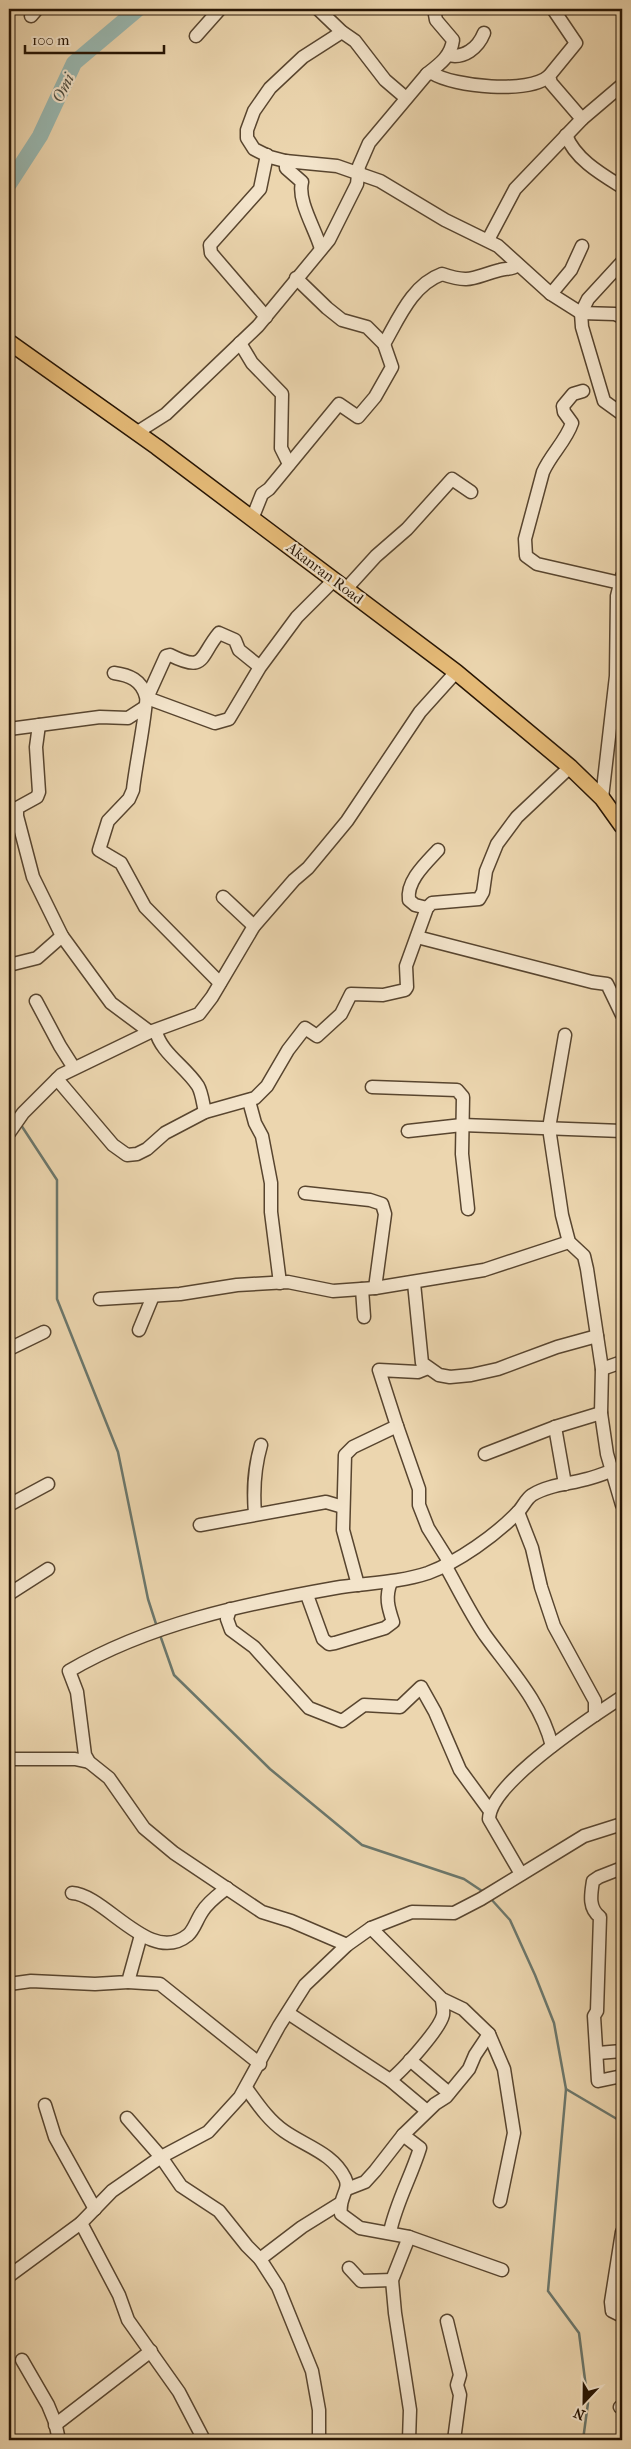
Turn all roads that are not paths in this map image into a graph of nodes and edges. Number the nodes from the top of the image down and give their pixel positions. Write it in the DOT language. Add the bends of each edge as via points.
graph roads {
  1 [pos="220,9"];
  2 [pos="318,9"];
  3 [pos="434,9"];
  4 [pos="553,9"];
  5 [pos="342,32"];
  6 [pos="484,33"];
  7 [pos="196,36"];
  8 [pos="448,55"];
  9 [pos="428,74"];
  10 [pos="549,76"];
  11 [pos="622,85"];
  12 [pos="406,98"];
  13 [pos="582,119"];
  14 [pos="566,136"];
  15 [pos="267,155"];
  16 [pos="286,161"];
  17 [pos="359,173"];
  18 [pos="622,187"];
  19 [pos="488,240"];
  20 [pos="582,246"];
  21 [pos="321,249"];
  22 [pos="622,262"];
  23 [pos="518,265"];
  24 [pos="296,278"];
  25 [pos="551,294"];
  26 [pos="581,313"];
  27 [pos="266,317"];
  28 [pos="622,317"];
  29 [pos="9,342"];
  30 [pos="240,344"];
  31 [pos="384,344"];
  32 [pos="583,391"];
  33 [pos="622,414"];
  34 [pos="136,433"];
  35 [pos="289,464"];
  36 [pos="471,492"];
  37 [pos="252,519"];
  38 [pos="621,580"];
  39 [pos="340,584"];
  40 [pos="260,668"];
  41 [pos="456,672"];
  42 [pos="114,673"];
  43 [pos="146,702"];
  44 [pos="39,725"];
  45 [pos="9,728"];
  46 [pos="570,767"];
  47 [pos="602,798"];
  48 [pos="13,810"];
  49 [pos="622,826"];
  50 [pos="438,850"];
  51 [pos="223,897"];
  52 [pos="427,908"];
  53 [pos="254,926"];
  54 [pos="62,936"];
  55 [pos="417,937"];
  56 [pos="9,965"];
  57 [pos="220,983"];
  58 [pos="36,1001"];
  59 [pos="622,1015"];
  60 [pos="153,1031"];
  61 [pos="565,1035"];
  62 [pos="74,1068"];
  63 [pos="57,1079"];
  64 [pos="372,1087"];
  65 [pos="248,1101"];
  66 [pos="205,1112"];
  67 [pos="462,1125"];
  68 [pos="550,1128"];
  69 [pos="622,1131"];
  70 [pos="408,1132"];
  71 [pos="9,1133"];
  72 [pos="305,1193"];
  73 [pos="468,1209"];
  74 [pos="569,1242"];
  75 [pos="280,1283"];
  76 [pos="414,1283"];
  77 [pos="375,1288"];
  78 [pos="362,1289"];
  79 [pos="153,1296"];
  80 [pos="100,1299"];
  81 [pos="364,1317"];
  82 [pos="139,1330"];
  83 [pos="44,1332"];
  84 [pos="597,1336"];
  85 [pos="9,1349"];
  86 [pos="622,1362"];
  87 [pos="428,1368"];
  88 [pos="602,1369"];
  89 [pos="601,1413"];
  90 [pos="397,1426"];
  91 [pos="555,1427"];
  92 [pos="261,1445"];
  93 [pos="485,1454"];
  94 [pos="617,1469"];
  95 [pos="48,1484"];
  96 [pos="565,1484"];
  97 [pos="622,1484"];
  98 [pos="9,1505"];
  99 [pos="622,1505"];
  100 [pos="343,1507"];
  101 [pos="518,1512"];
  102 [pos="254,1514"];
  103 [pos="200,1525"];
  104 [pos="447,1564"];
  105 [pos="48,1569"];
  106 [pos="391,1582"];
  107 [pos="358,1585"];
  108 [pos="9,1594"];
  109 [pos="308,1595"];
  110 [pos="230,1609"];
  111 [pos="622,1697"];
  112 [pos="595,1715"];
  113 [pos="552,1746"];
  114 [pos="9,1759"];
  115 [pos="83,1759"];
  116 [pos="490,1811"];
  117 [pos="622,1824"];
  118 [pos="622,1868"];
  119 [pos="520,1874"];
  120 [pos="227,1888"];
  121 [pos="72,1893"];
  122 [pos="371,1928"];
  123 [pos="141,1935"];
  124 [pos="347,1945"];
  125 [pos="128,1982"];
  126 [pos="9,1984"];
  127 [pos="442,1999"];
  128 [pos="288,2013"];
  129 [pos="489,2034"];
  130 [pos="622,2051"];
  131 [pos="598,2053"];
  132 [pos="410,2060"];
  133 [pos="260,2064"];
  134 [pos="622,2076"];
  135 [pos="390,2080"];
  136 [pos="246,2088"];
  137 [pos="449,2093"];
  138 [pos="45,2105"];
  139 [pos="428,2112"];
  140 [pos="127,2118"];
  141 [pos="403,2135"];
  142 [pos="161,2157"];
  143 [pos="347,2189"];
  144 [pos="500,2202"];
  145 [pos="339,2204"];
  146 [pos="94,2209"];
  147 [pos="81,2222"];
  148 [pos="390,2232"];
  149 [pos="622,2232"];
  150 [pos="409,2237"];
  151 [pos="260,2259"];
  152 [pos="349,2268"];
  153 [pos="502,2270"];
  154 [pos="9,2276"];
  155 [pos="392,2280"];
  156 [pos="622,2316"];
  157 [pos="447,2320"];
  158 [pos="151,2351"];
  159 [pos="22,2360"];
  160 [pos="55,2425"];
  161 [pos="59,2440"];
  162 [pos="204,2440"];
  163 [pos="319,2440"];
  164 [pos="409,2440"];
  165 [pos="454,2440"];
  1 -- 7 [label="street"];
  2 -- 5 [label="street"];
  3 -- 8 [label="street" via="436,20 453,40"];
  4 -- 10 [label="street" via="576,43"];
  5 -- 12 [label="street" via="355,41 385,80"];
  5 -- 15 [label="street" via="303,57 270,88 254,111 247,138 254,149"];
  6 -- 8 [label="street" via="467,53"];
  8 -- 9 [label="street"];
  9 -- 10 [label="street" via="442,80 478,86 524,86"];
  9 -- 12 [label="street"];
  10 -- 13 [label="street" via="551,83"];
  11 -- 13 [label="street"];
  12 -- 17 [label="street" via="369,143"];
  13 -- 14 [label="street"];
  14 -- 18 [label="street" via="578,155"];
  14 -- 19 [label="street" via="515,189"];
  15 -- 16 [label="street"];
  15 -- 27 [label="street" via="260,189 210,245 211,253"];
  16 -- 17 [label="street" via="337,166"];
  16 -- 21 [label="street" via="286,169 302,182 302,199"];
  17 -- 19 [label="street"];
  17 -- 21 [label="street" via="357,184 329,240"];
  19 -- 23 [label="street"];
  20 -- 25 [label="street" via="571,270"];
  21 -- 24 [label="street"];
  22 -- 26 [label="street" via="588,299"];
  23 -- 25 [label="street"];
  23 -- 31 [label="street" via="472,280 442,274 434,277 407,304"];
  24 -- 27 [label="street"];
  24 -- 31 [label="street" via="342,320 367,327"];
  25 -- 26 [label="street"];
  26 -- 28 [label="street"];
  26 -- 33 [label="street" via="582,327 604,401"];
  27 -- 30 [label="street"];
  29 -- 34 [label="main road, Akanran Road"];
  30 -- 34 [label="street" via="166,414"];
  30 -- 35 [label="street" via="252,363 282,394 281,448"];
  31 -- 35 [label="street" via="392,367 375,397 358,417 339,404"];
  32 -- 38 [label="street" via="566,400 564,412 572,423 570,431 547,461 543,472 524,539 526,556 537,564"];
  34 -- 37 [label="main road, Akanran Road"];
  35 -- 37 [label="street" via="262,494"];
  36 -- 39 [label="street" via="452,479 407,528"];
  37 -- 39 [label="main road, Akanran Road"];
  38 -- 47 [label="street" via="617,596 615,684"];
  39 -- 40 [label="street" via="297,617"];
  39 -- 41 [label="main road, Akanran Road"];
  40 -- 43 [label="street" via="229,719 215,723"];
  40 -- 43 [label="street" via="239,650 235,640 219,633 197,664 166,656"];
  41 -- 46 [label="main road, Akanran Road"];
  41 -- 53 [label="street" via="420,712 342,827"];
  42 -- 43 [label="street" via="137,681"];
  43 -- 44 [label="street" via="128,718 100,716"];
  43 -- 57 [label="street" via="133,790 129,799 108,821 98,850 121,863 145,907"];
  44 -- 45 [label="street"];
  44 -- 48 [label="street" via="37,797"];
  46 -- 47 [label="main road, Akanran Road"];
  46 -- 52 [label="street" via="517,817 497,844 486,871 484,892 479,898 432,903"];
  47 -- 49 [label="main road, Akanran Road"];
  48 -- 54 [label="street" via="33,877"];
  50 -- 52 [label="street" via="416,875 408,894 415,905"];
  51 -- 53 [label="street"];
  52 -- 55 [label="street"];
  53 -- 57 [label="street"];
  54 -- 56 [label="street" via="37,958"];
  54 -- 60 [label="street" via="111,1003"];
  55 -- 59 [label="street" via="607,984"];
  55 -- 65 [label="street" via="406,966 405,990 383,995 351,994 341,1014 317,1036 305,1028 267,1086"];
  57 -- 60 [label="street" via="199,1014"];
  58 -- 62 [label="street"];
  60 -- 62 [label="street"];
  60 -- 66 [label="street" via="158,1042 184,1067 199,1088"];
  61 -- 68 [label="street"];
  62 -- 63 [label="street"];
  63 -- 66 [label="street" via="113,1145 127,1155 147,1149 165,1133"];
  63 -- 71 [label="street" via="23,1113"];
  64 -- 67 [label="street" via="457,1090 463,1097"];
  65 -- 66 [label="street"];
  65 -- 75 [label="street" via="262,1136 271,1183 271,1212"];
  67 -- 68 [label="street"];
  67 -- 70 [label="street"];
  67 -- 73 [label="street"];
  68 -- 69 [label="street"];
  68 -- 74 [label="street"];
  72 -- 77 [label="street" via="382,1204 385,1214"];
  74 -- 76 [label="street" via="484,1270"];
  74 -- 84 [label="street" via="584,1256"];
  75 -- 78 [label="street" via="333,1291"];
  75 -- 79 [label="street"];
  76 -- 77 [label="street"];
  76 -- 87 [label="street" via="422,1363"];
  77 -- 78 [label="street"];
  78 -- 81 [label="street"];
  79 -- 80 [label="street"];
  79 -- 82 [label="street"];
  83 -- 85 [label="street"];
  84 -- 87 [label="street" via="471,1375 450,1377"];
  84 -- 88 [label="street"];
  86 -- 88 [label="street"];
  87 -- 90 [label="street" via="418,1372 379,1370"];
  88 -- 89 [label="street"];
  89 -- 91 [label="street"];
  89 -- 94 [label="street" via="607,1454"];
  90 -- 100 [label="street" via="353,1448 346,1455"];
  90 -- 104 [label="street" via="419,1489 419,1505"];
  91 -- 93 [label="street"];
  91 -- 96 [label="street"];
  92 -- 102 [label="street" via="255,1466"];
  94 -- 96 [label="street"];
  94 -- 97 [label="street"];
  94 -- 99 [label="street"];
  95 -- 98 [label="street"];
  96 -- 101 [label="street" via="531,1495"];
  100 -- 102 [label="street" via="326,1502"];
  100 -- 107 [label="street" via="343,1530"];
  101 -- 104 [label="street" via="482,1542"];
  101 -- 112 [label="street" via="532,1548 554,1626 595,1701"];
  102 -- 103 [label="street"];
  104 -- 106 [label="street"];
  104 -- 113 [label="street" via="485,1635 524,1684 547,1728"];
  105 -- 108 [label="street"];
  106 -- 107 [label="street"];
  106 -- 109 [label="street" via="386,1593 393,1622 385,1628 336,1643 329,1644 323,1639"];
  107 -- 109 [label="street"];
  109 -- 110 [label="street"];
  110 -- 115 [label="street" via="133,1639 69,1671 77,1692"];
  110 -- 116 [label="street" via="226,1619 231,1630 254,1647 309,1708 326,1717 342,1721 364,1705 400,1707 421,1687 460,1770"];
  111 -- 112 [label="street"];
  112 -- 113 [label="street"];
  113 -- 116 [label="street" via="505,1788"];
  114 -- 115 [label="street"];
  115 -- 120 [label="street" via="109,1778 144,1828 174,1854"];
  116 -- 119 [label="street" via="490,1819"];
  117 -- 119 [label="street" via="584,1836"];
  118 -- 131 [label="street" via="594,1881 590,1900 600,1917 597,2011 594,2016"];
  119 -- 122 [label="street" via="454,1913 412,1912"];
  120 -- 123 [label="street" via="202,1911 188,1935 173,1942"];
  120 -- 124 [label="street" via="262,1912 291,1920"];
  121 -- 123 [label="street" via="93,1899"];
  122 -- 124 [label="street"];
  122 -- 127 [label="street"];
  123 -- 125 [label="street"];
  124 -- 128 [label="street" via="305,1986"];
  125 -- 126 [label="street" via="30,1981"];
  125 -- 133 [label="street" via="160,1984"];
  127 -- 129 [label="street" via="463,2009"];
  127 -- 132 [label="street" via="443,2015 433,2033"];
  128 -- 133 [label="street"];
  128 -- 135 [label="street"];
  129 -- 137 [label="street" via="474,2055 469,2069"];
  129 -- 144 [label="street" via="504,2069 514,2133"];
  130 -- 131 [label="street"];
  131 -- 134 [label="street" via="598,2081"];
  132 -- 135 [label="street"];
  132 -- 137 [label="street"];
  133 -- 136 [label="street"];
  135 -- 139 [label="street"];
  136 -- 142 [label="street" via="208,2132"];
  136 -- 143 [label="street" via="263,2112 283,2131 331,2159 346,2178"];
  137 -- 139 [label="street"];
  138 -- 146 [label="street" via="55,2136"];
  139 -- 141 [label="street"];
  140 -- 142 [label="street"];
  141 -- 143 [label="street" via="365,2182"];
  141 -- 148 [label="street" via="420,2148 411,2176 395,2207"];
  142 -- 146 [label="street" via="112,2191"];
  142 -- 151 [label="street" via="181,2186 219,2211"];
  143 -- 145 [label="street"];
  145 -- 148 [label="street" via="341,2214 360,2228"];
  145 -- 151 [label="street" via="302,2226"];
  146 -- 147 [label="street"];
  147 -- 154 [label="street"];
  147 -- 158 [label="street" via="119,2295 128,2320"];
  148 -- 150 [label="street"];
  149 -- 156 [label="street" via="611,2302 612,2311"];
  150 -- 153 [label="street"];
  150 -- 155 [label="street"];
  151 -- 163 [label="street" via="278,2287 312,2371 319,2410"];
  152 -- 155 [label="street" via="362,2281"];
  155 -- 164 [label="street" via="410,2410"];
  157 -- 165 [label="street" via="460,2375"];
  158 -- 160 [label="street"];
  158 -- 162 [label="street" via="180,2392"];
  159 -- 160 [label="street" via="48,2404"];
  160 -- 161 [label="street"];
}
